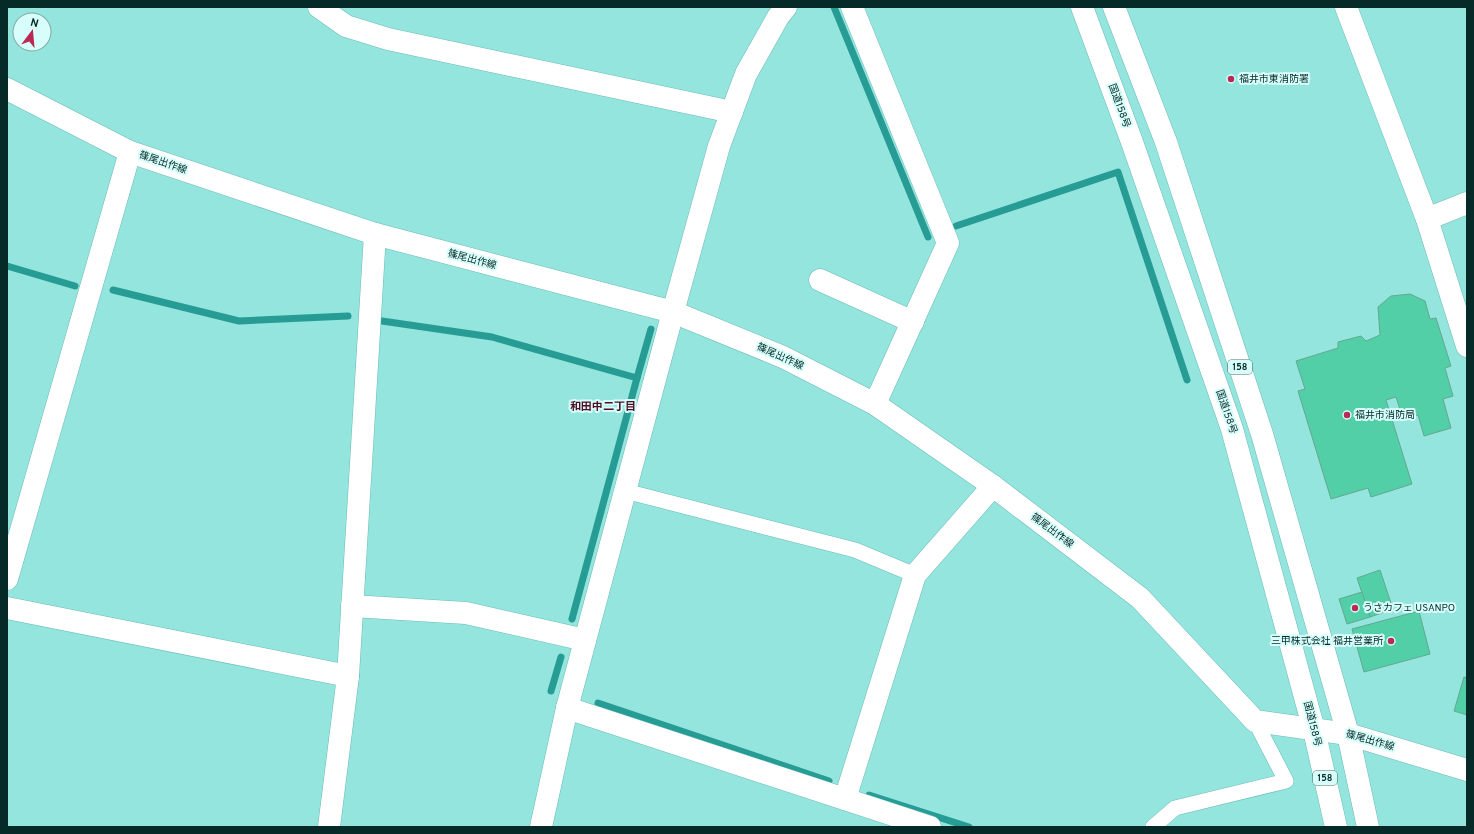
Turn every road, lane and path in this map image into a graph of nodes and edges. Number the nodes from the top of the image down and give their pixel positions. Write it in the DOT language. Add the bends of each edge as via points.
graph roads {
  1 [pos="319,7"];
  2 [pos="786,7"];
  3 [pos="852,7"];
  4 [pos="1082,7"];
  5 [pos="1114,7"];
  6 [pos="1346,7"];
  7 [pos="7,89"];
  8 [pos="732,112"];
  9 [pos="130,152"];
  10 [pos="1467,203"];
  11 [pos="1427,219"];
  12 [pos="375,234"];
  13 [pos="820,280"];
  14 [pos="672,312"];
  15 [pos="913,322"];
  16 [pos="1467,346"];
  17 [pos="875,404"];
  18 [pos="993,486"];
  19 [pos="625,491"];
  20 [pos="915,575"];
  21 [pos="7,579"];
  22 [pos="352,606"];
  23 [pos="7,608"];
  24 [pos="585,640"];
  25 [pos="348,676"];
  26 [pos="567,708"];
  27 [pos="1255,721"];
  28 [pos="1314,730"];
  29 [pos="1348,734"];
  30 [pos="1467,770"];
  31 [pos="845,799"];
  32 [pos="329,827"];
  33 [pos="541,827"];
  34 [pos="930,827"];
  35 [pos="1153,827"];
  36 [pos="1336,827"];
  37 [pos="1368,827"];
  1 -- 8 [label="main road" via="346,26 388,39"];
  2 -- 8 [label="main road" via="746,74"];
  3 -- 15 [label="main road" via="948,243"];
  4 -- 28 [label="main road, 国道158号 / 158" via="1232,429"];
  5 -- 29 [label="main road, 158" via="1166,142 1262,434"];
  6 -- 11 [label="main road"];
  7 -- 9 [label="main road, 篠尾出作線"];
  8 -- 14 [label="main road" via="719,146"];
  9 -- 12 [label="main road, 篠尾出作線"];
  9 -- 21 [label="main road"];
  10 -- 11 [label="main road"];
  11 -- 16 [label="main road"];
  12 -- 14 [label="main road, 篠尾出作線"];
  12 -- 22 [label="main road"];
  13 -- 15 [label="main road"];
  14 -- 17 [label="main road, 篠尾出作線" via="783,357"];
  14 -- 19 [label="main road"];
  15 -- 17 [label="main road"];
  17 -- 18 [label="main road, 篠尾出作線"];
  18 -- 20 [label="main road"];
  18 -- 27 [label="main road, 篠尾出作線" via="1140,598"];
  19 -- 20 [label="lane" via="855,550"];
  19 -- 24 [label="main road"];
  20 -- 31 [label="main road"];
  22 -- 24 [label="main road" via="466,613"];
  22 -- 25 [label="main road"];
  23 -- 25 [label="main road"];
  24 -- 26 [label="main road"];
  25 -- 32 [label="main road"];
  26 -- 31 [label="main road"];
  26 -- 33 [label="main road"];
  27 -- 28 [label="main road, 篠尾出作線"];
  27 -- 35 [label="lane" via="1286,781 1175,808"];
  28 -- 29 [label="main road, 篠尾出作線"];
  28 -- 36 [label="main road, 国道158号 / 158"];
  29 -- 30 [label="main road, 篠尾出作線"];
  29 -- 37 [label="main road, 158"];
  31 -- 34 [label="main road"];
}
